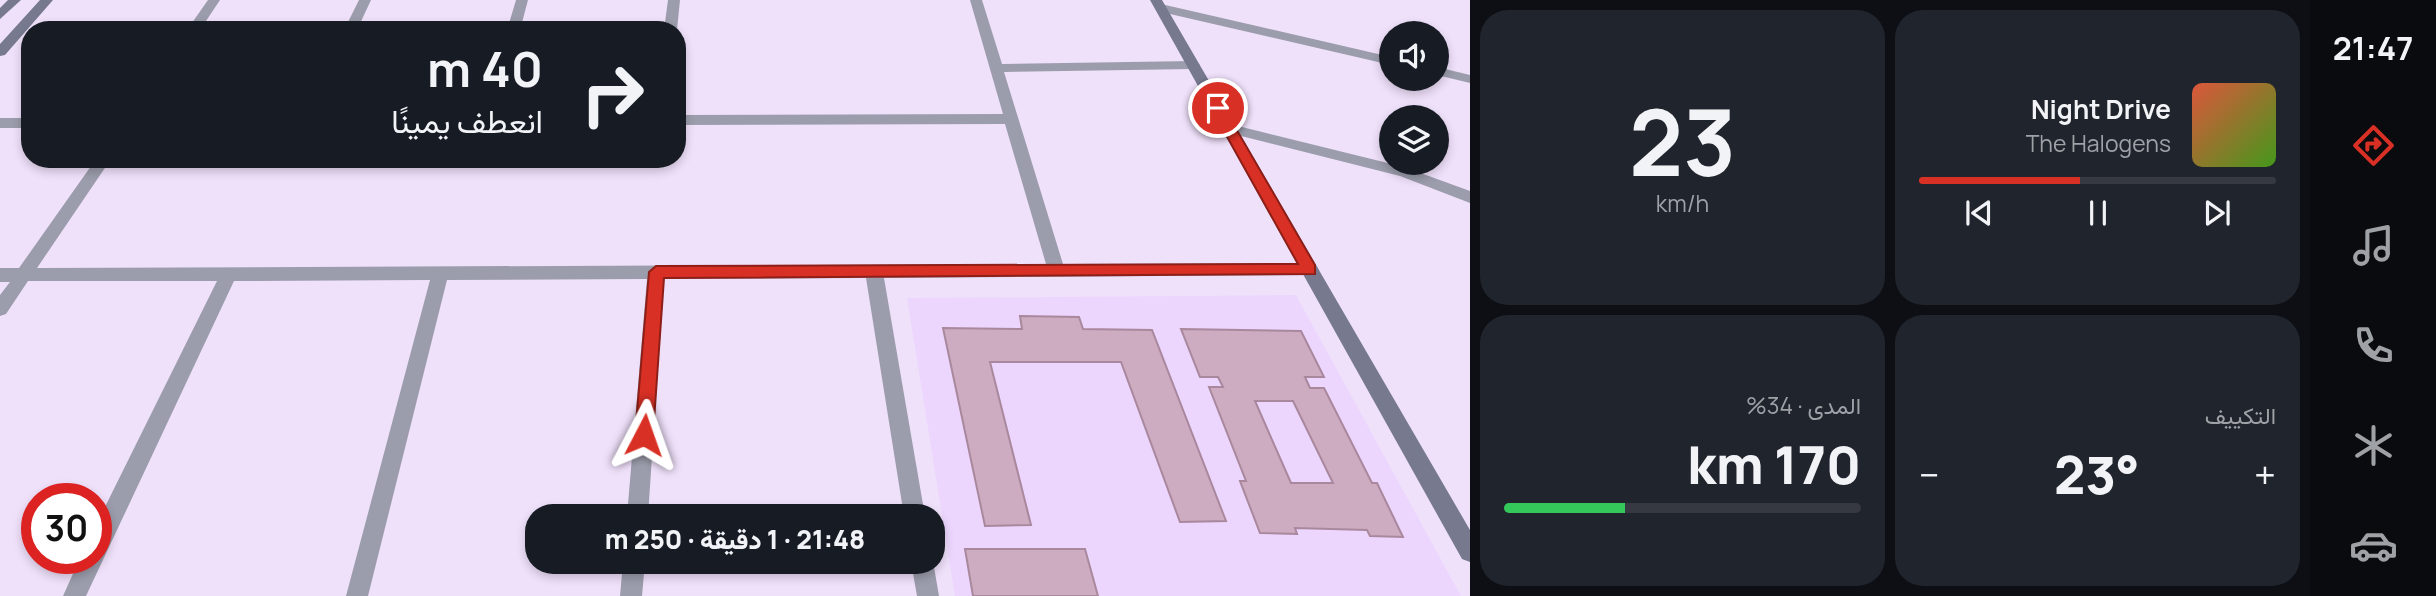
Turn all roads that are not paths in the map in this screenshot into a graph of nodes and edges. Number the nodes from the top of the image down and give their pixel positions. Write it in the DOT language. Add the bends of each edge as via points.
graph roads {
  1 [pos="15,0"];
  2 [pos="47,0"];
  3 [pos="214,0"];
  4 [pos="365,0"];
  5 [pos="522,0"];
  6 [pos="674,0"];
  7 [pos="976,0"];
  8 [pos="1159,4"];
  9 [pos="0,15"];
  10 [pos="28,21"];
  11 [pos="199,21"];
  12 [pos="354,21"];
  13 [pos="516,21"];
  14 [pos="671,21"];
  15 [pos="21,29"];
  16 [pos="0,52"];
  17 [pos="1379,58"];
  18 [pos="1193,65"];
  19 [pos="995,68"];
  20 [pos="1449,74"];
  21 [pos="1470,79"];
  22 [pos="1010,119"];
  23 [pos="686,120"];
  24 [pos="0,123"];
  25 [pos="21,123"];
  26 [pos="1230,130"];
  27 [pos="98,168"];
  28 [pos="1470,197"];
  29 [pos="1310,270"];
  30 [pos="1056,271"];
  31 [pos="656,272"];
  32 [pos="874,272"];
  33 [pos="440,273"];
  34 [pos="229,274"];
  35 [pos="0,275"];
  36 [pos="23,275"];
  37 [pos="0,309"];
  38 [pos="639,504"];
  39 [pos="913,504"];
  40 [pos="112,516"];
  41 [pos="1470,551"];
  42 [pos="84,574"];
  43 [pos="633,574"];
  44 [pos="924,574"];
  45 [pos="74,596"];
  46 [pos="357,596"];
  47 [pos="631,596"];
  48 [pos="928,596"];
  1 -- 9 [label="street"];
  2 -- 10 [label="street"];
  3 -- 11 [label="street"];
  4 -- 12 [label="street"];
  5 -- 13 [label="street"];
  6 -- 14 [label="street"];
  7 -- 19 [label="street"];
  8 -- 17 [label="street"];
  8 -- 18 [label="street"];
  15 -- 16 [label="street"];
  18 -- 19 [label="street"];
  18 -- 26 [label="street"];
  19 -- 22 [label="street"];
  20 -- 21 [label="street"];
  22 -- 23 [label="street"];
  22 -- 30 [label="street"];
  24 -- 25 [label="street"];
  26 -- 28 [label="street" via="1404,172"];
  26 -- 29 [label="street"];
  27 -- 36 [label="street"];
  29 -- 30 [label="street"];
  29 -- 41 [label="street"];
  30 -- 32 [label="street"];
  31 -- 32 [label="street"];
  31 -- 33 [label="street"];
  31 -- 38 [label="street"];
  32 -- 39 [label="street"];
  33 -- 34 [label="street"];
  33 -- 46 [label="street"];
  34 -- 36 [label="street"];
  34 -- 40 [label="street"];
  35 -- 36 [label="street"];
  36 -- 37 [label="street"];
  42 -- 45 [label="street"];
  43 -- 47 [label="street"];
  44 -- 48 [label="street"];
}
